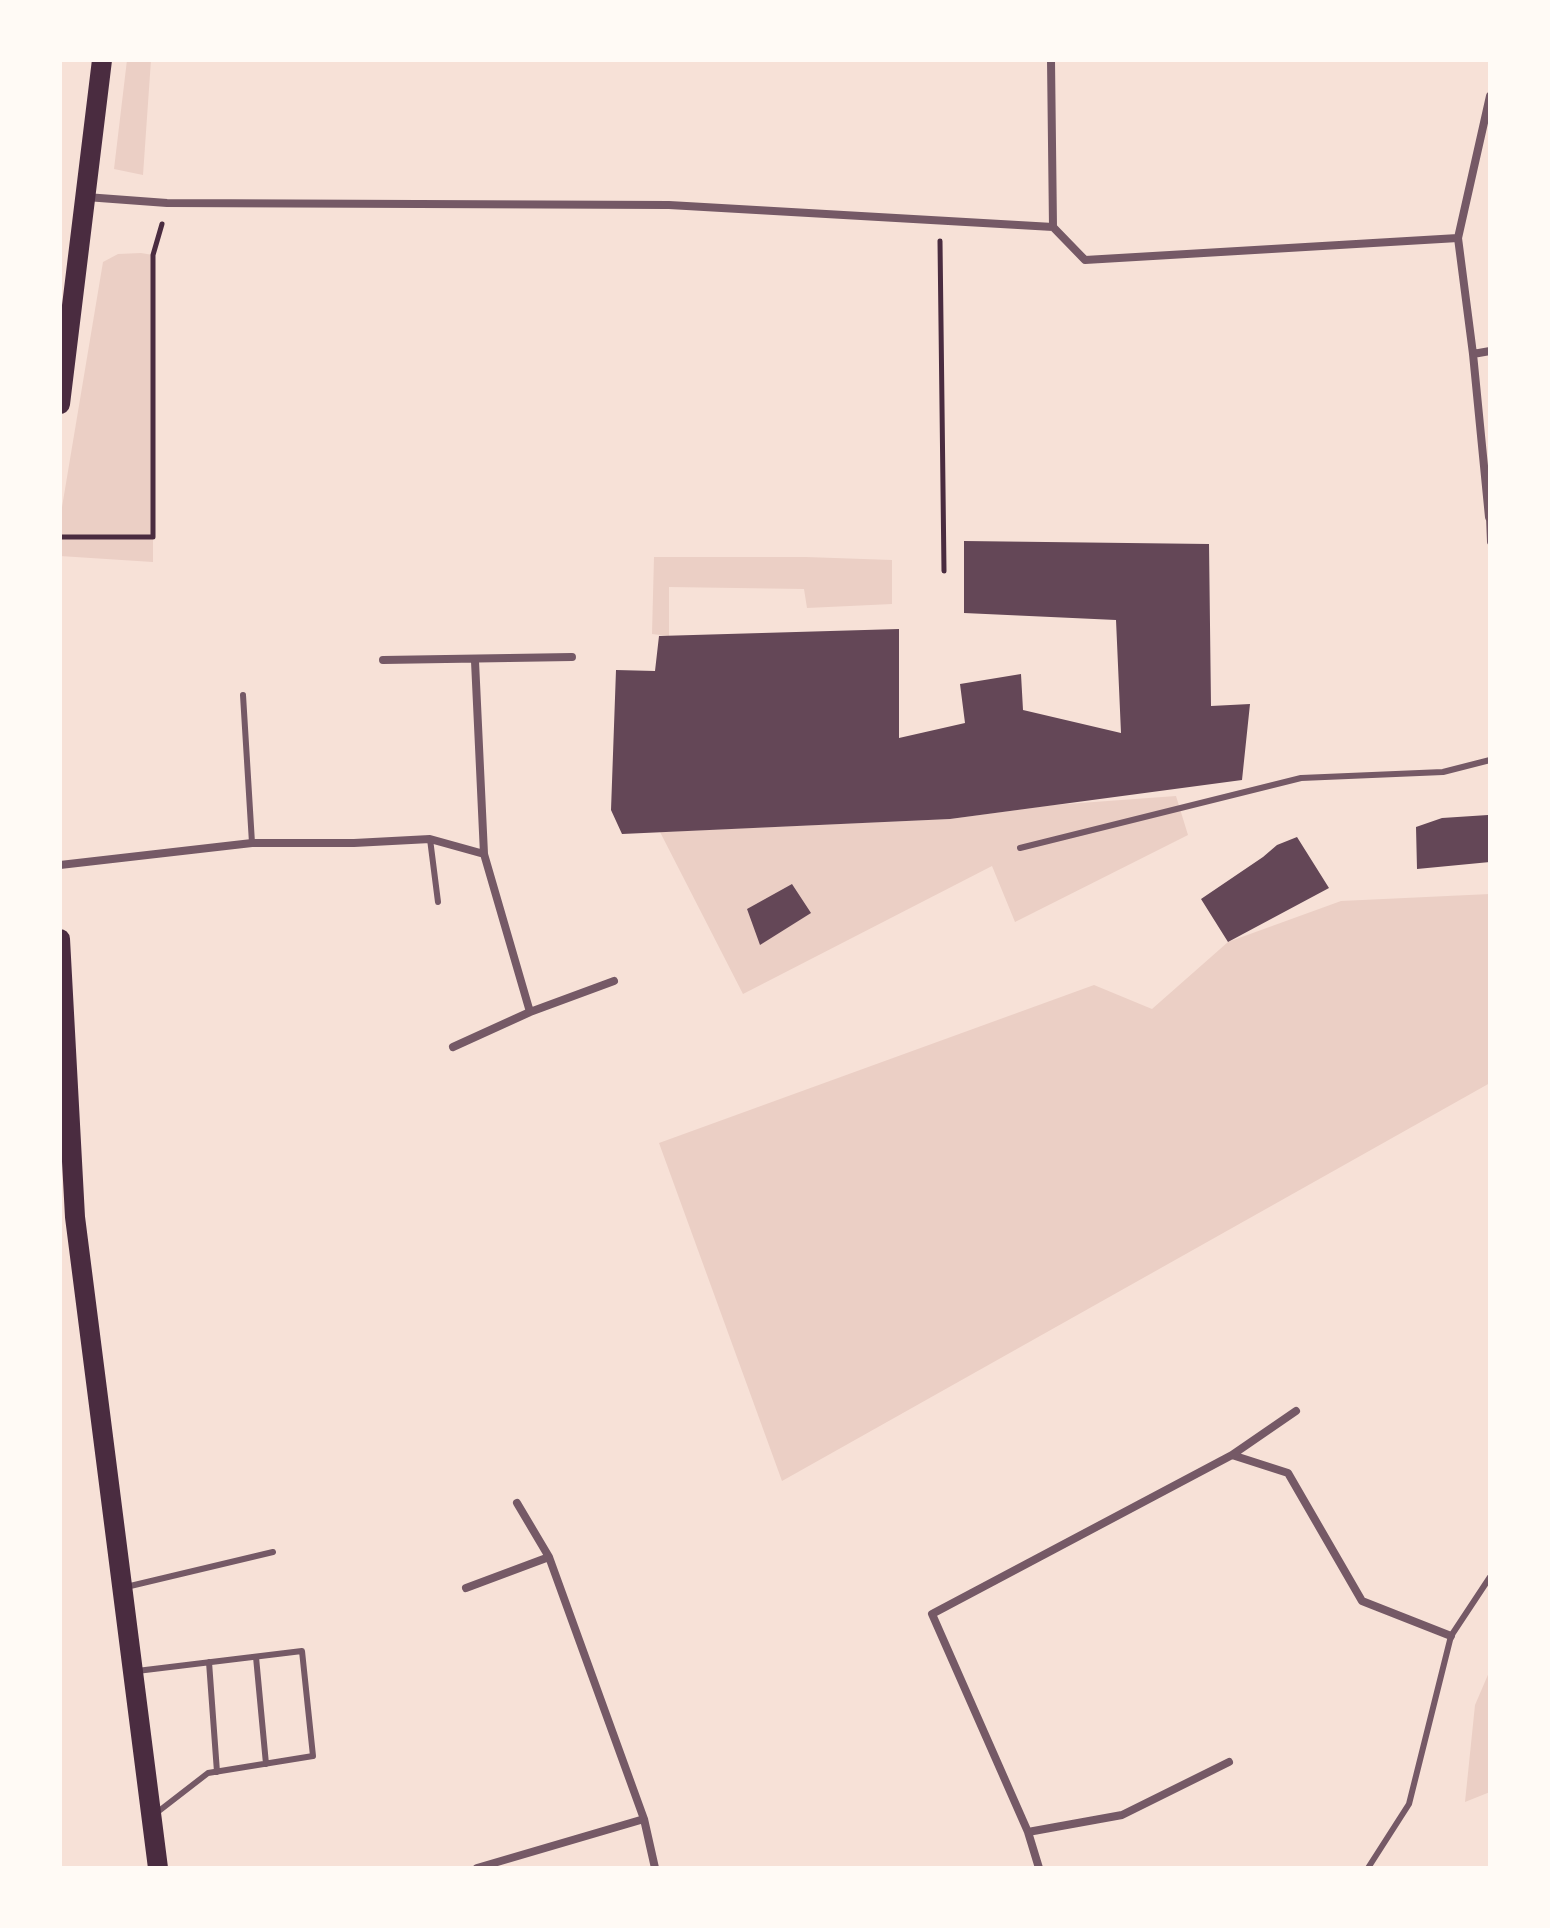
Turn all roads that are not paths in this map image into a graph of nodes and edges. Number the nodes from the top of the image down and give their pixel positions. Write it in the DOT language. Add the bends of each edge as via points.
graph roads {
  1 [pos="102,60"];
  2 [pos="1051,60"];
  3 [pos="1490,96"];
  4 [pos="85,197"];
  5 [pos="1053,227"];
  6 [pos="1458,238"];
  7 [pos="1490,351"];
  8 [pos="1473,354"];
  9 [pos="60,404"];
  10 [pos="1489,517"];
  11 [pos="1490,542"];
  12 [pos="572,657"];
  13 [pos="383,660"];
  14 [pos="475,661"];
  15 [pos="243,695"];
  16 [pos="1490,760"];
  17 [pos="430,839"];
  18 [pos="252,843"];
  19 [pos="1020,848"];
  20 [pos="484,854"];
  21 [pos="60,865"];
  22 [pos="438,902"];
  23 [pos="60,939"];
  24 [pos="614,981"];
  25 [pos="530,1012"];
  26 [pos="453,1047"];
  27 [pos="68,1218"];
  28 [pos="1296,1411"];
  29 [pos="1232,1455"];
  30 [pos="517,1503"];
  31 [pos="273,1552"];
  32 [pos="549,1557"];
  33 [pos="1490,1577"];
  34 [pos="123,1588"];
  35 [pos="466,1588"];
  36 [pos="1451,1636"];
  37 [pos="256,1657"];
  38 [pos="209,1662"];
  39 [pos="133,1672"];
  40 [pos="1229,1762"];
  41 [pos="266,1764"];
  42 [pos="217,1772"];
  43 [pos="151,1816"];
  44 [pos="644,1819"];
  45 [pos="1028,1832"];
  46 [pos="158,1868"];
  47 [pos="477,1868"];
  48 [pos="655,1868"];
  49 [pos="1039,1868"];
  50 [pos="1368,1868"];
  1 -- 4 [label="main road"];
  2 -- 5 [label="street"];
  3 -- 6 [label="street"];
  4 -- 5 [label="street" via="167,203 669,205"];
  4 -- 9 [label="main road"];
  5 -- 6 [label="street" via="1085,260"];
  6 -- 8 [label="street"];
  7 -- 8 [label="street"];
  8 -- 10 [label="street"];
  10 -- 11 [label="lane"];
  12 -- 14 [label="street"];
  13 -- 14 [label="street"];
  14 -- 20 [label="street"];
  15 -- 18 [label="lane"];
  16 -- 19 [label="lane" via="1443,772 1301,778"];
  17 -- 18 [label="street"];
  17 -- 20 [label="street"];
  17 -- 22 [label="lane"];
  18 -- 21 [label="street"];
  20 -- 25 [label="street"];
  23 -- 27 [label="main road"];
  24 -- 25 [label="street"];
  25 -- 26 [label="street"];
  27 -- 34 [label="main road"];
  28 -- 29 [label="street"];
  29 -- 36 [label="street" via="1288,1473 1362,1601"];
  29 -- 45 [label="street" via="932,1614"];
  30 -- 32 [label="street"];
  31 -- 34 [label="lane"];
  32 -- 35 [label="street"];
  32 -- 44 [label="street"];
  33 -- 36 [label="lane"];
  34 -- 39 [label="main road"];
  36 -- 50 [label="lane" via="1409,1804"];
  37 -- 38 [label="lane"];
  37 -- 41 [label="lane"];
  37 -- 41 [label="lane" via="302,1651 313,1756"];
  38 -- 39 [label="lane"];
  38 -- 42 [label="lane"];
  39 -- 43 [label="main road"];
  40 -- 45 [label="street" via="1122,1815"];
  41 -- 42 [label="lane"];
  42 -- 43 [label="lane" via="208,1773"];
  43 -- 46 [label="main road"];
  44 -- 47 [label="street"];
  44 -- 48 [label="street"];
  45 -- 49 [label="street"];
}
